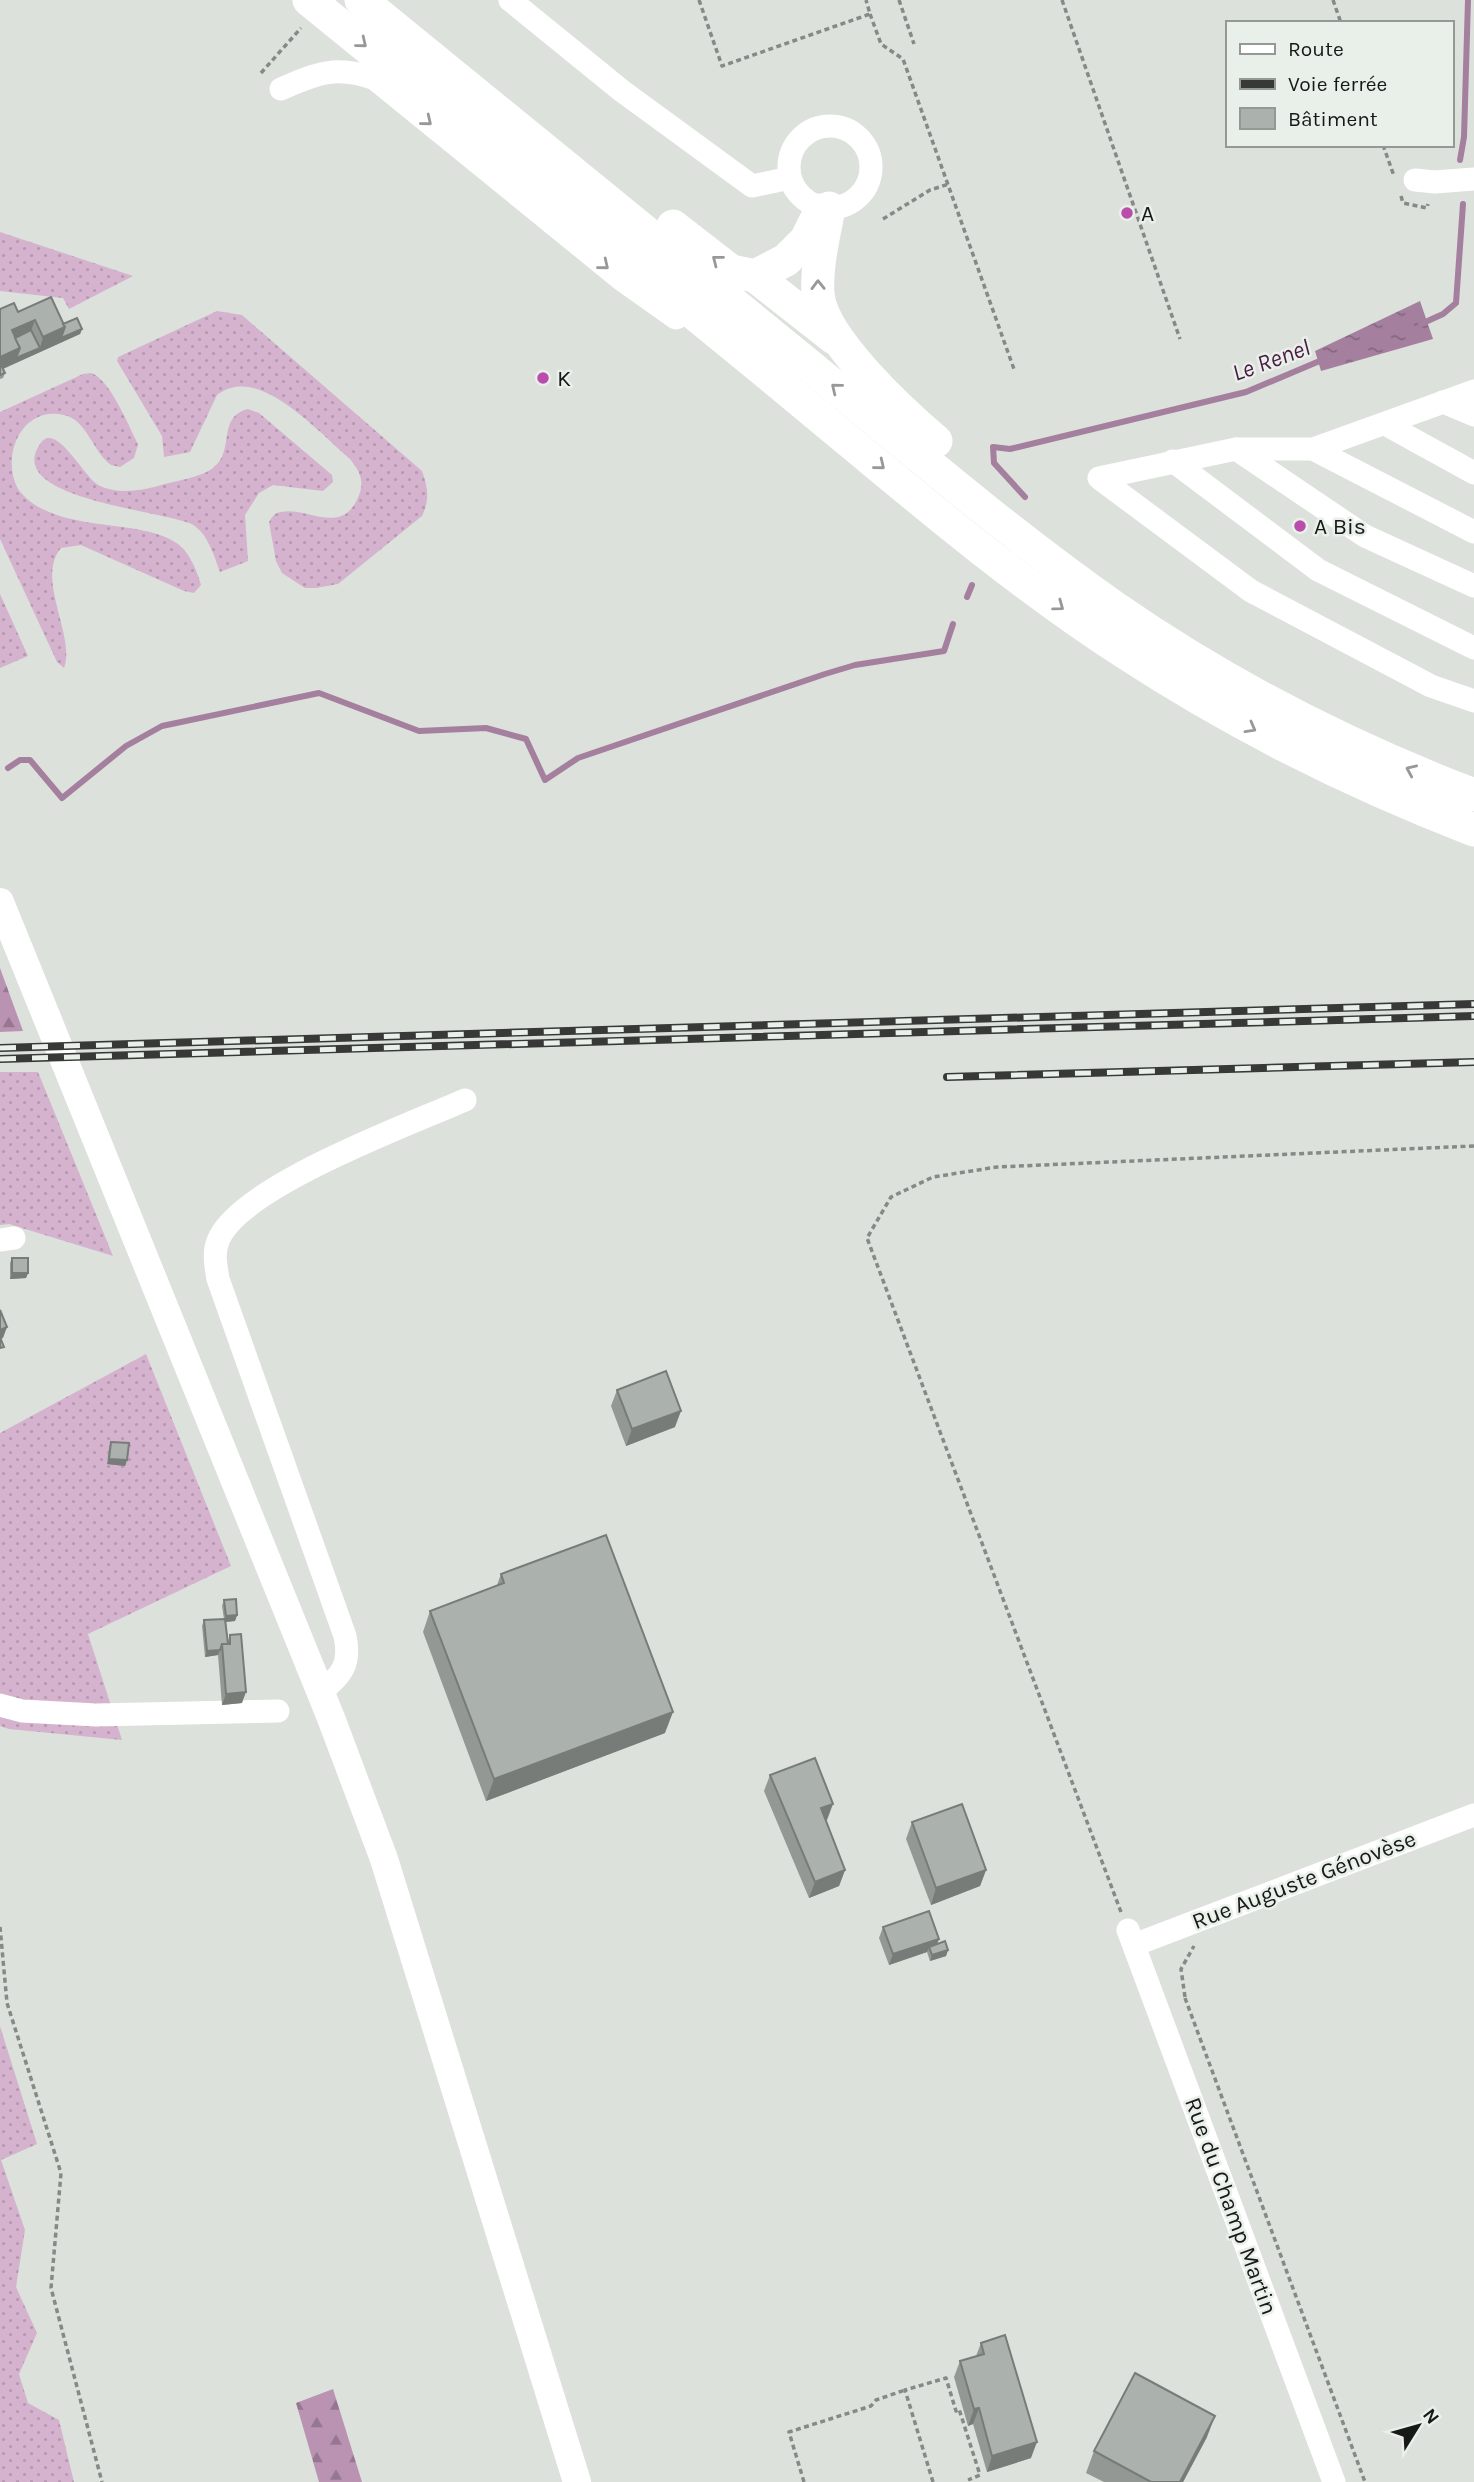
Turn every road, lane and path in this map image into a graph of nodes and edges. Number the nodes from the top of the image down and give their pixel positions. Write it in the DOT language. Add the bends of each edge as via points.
graph roads {
  1 [pos="309,0"];
  2 [pos="361,0"];
  3 [pos="372,0"];
  4 [pos="510,0"];
  5 [pos="699,0"];
  6 [pos="866,0"];
  7 [pos="899,0"];
  8 [pos="1062,0"];
  9 [pos="1333,0"];
  10 [pos="870,14"];
  11 [pos="1340,21"];
  12 [pos="297,33"];
  13 [pos="914,44"];
  14 [pos="261,73"];
  15 [pos="281,89"];
  16 [pos="790,178"];
  17 [pos="1415,180"];
  18 [pos="1468,180"];
  19 [pos="949,184"];
  20 [pos="825,208"];
  21 [pos="883,219"];
  22 [pos="755,276"];
  23 [pos="1180,339"];
  24 [pos="844,346"];
  25 [pos="1015,372"];
  26 [pos="1474,391"];
  27 [pos="1443,402"];
  28 [pos="1474,415"];
  29 [pos="1385,424"];
  30 [pos="837,430"];
  31 [pos="1236,449"];
  32 [pos="1313,449"];
  33 [pos="1173,461"];
  34 [pos="1474,472"];
  35 [pos="1474,532"];
  36 [pos="1474,586"];
  37 [pos="1474,648"];
  38 [pos="1185,653"];
  39 [pos="1474,701"];
  40 [pos="1474,795"];
  41 [pos="1474,830"];
  42 [pos="0,902"];
  43 [pos="465,1101"];
  44 [pos="1474,1146"];
  45 [pos="319,1693"];
  46 [pos="0,1705"];
  47 [pos="278,1711"];
  48 [pos="1474,1815"];
  49 [pos="0,1927"];
  50 [pos="1131,1937"];
  51 [pos="1201,1942"];
  52 [pos="1185,1997"];
  53 [pos="1157,2007"];
  54 [pos="905,2390"];
  55 [pos="968,2480"];
  56 [pos="102,2482"];
  57 [pos="577,2482"];
  58 [pos="804,2482"];
  59 [pos="933,2482"];
  60 [pos="1334,2482"];
  61 [pos="1365,2482"];
  1 -- 30 [label="highway, one-way"];
  38 -- 2 [label="highway, one-way" via="1045,555"];
  22 -- 3 [label="highway, one-way" via="731,271"];
  4 -- 16 [label="street" via="622,91 752,186"];
  5 -- 10 [label="path" via="722,66"];
  6 -- 10 [label="path"];
  7 -- 13 [label="path"];
  8 -- 23 [label="path"];
  9 -- 11 [label="path"];
  10 -- 19 [label="path" via="881,44 903,59"];
  12 -- 14 [label="path"];
  15 -- 30 [label="street, one-way" via="328,71 351,70 375,79 621,279"];
  16 -- 20 [label="street" via="802,197"];
  16 -- 20 [label="street" via="791,153 817,128 841,128 860,141 870,162 867,185 851,202"];
  17 -- 18 [label="street"];
  19 -- 21 [label="path" via="930,190"];
  19 -- 25 [label="path"];
  20 -- 22 [label="highway" via="806,240 786,260"];
  24 -- 20 [label="highway, one-way" via="818,297"];
  22 -- 24 [label="highway"];
  24 -- 38 [label="highway" via="908,417"];
  26 -- 27 [label="street"];
  27 -- 28 [label="street"];
  27 -- 29 [label="street"];
  29 -- 32 [label="street"];
  29 -- 34 [label="street"];
  30 -- 41 [label="highway, one-way" via="1020,577 1125,653 1274,741"];
  31 -- 32 [label="street"];
  31 -- 33 [label="street"];
  31 -- 36 [label="street" via="1365,536"];
  32 -- 35 [label="street"];
  33 -- 37 [label="street" via="1318,570"];
  33 -- 39 [label="street" via="1099,478 1251,591 1431,685"];
  40 -- 38 [label="highway, one-way" via="1279,707"];
  42 -- 45 [label="main road"];
  43 -- 45 [label="street" via="341,1151 304,1172 234,1218 217,1242 218,1279 345,1636 345,1668"];
  44 -- 50 [label="path" via="997,1167 933,1177 891,1197 867,1238"];
  45 -- 57 [label="main road" via="384,1859"];
  46 -- 47 [label="street" via="22,1712 96,1716"];
  48 -- 50 [label="street, Rue Auguste Génovèse"];
  49 -- 56 [label="path" via="7,2003 61,2173 51,2288"];
  50 -- 53 [label="street, Rue du Champ Martin"];
  51 -- 52 [label="path" via="1181,1969"];
  52 -- 53 [label="path"];
  52 -- 61 [label="path"];
  53 -- 60 [label="street, Rue du Champ Martin"];
  54 -- 55 [label="path" via="946,2378 980,2475"];
  54 -- 58 [label="path" via="789,2432"];
  54 -- 59 [label="path"];
}
